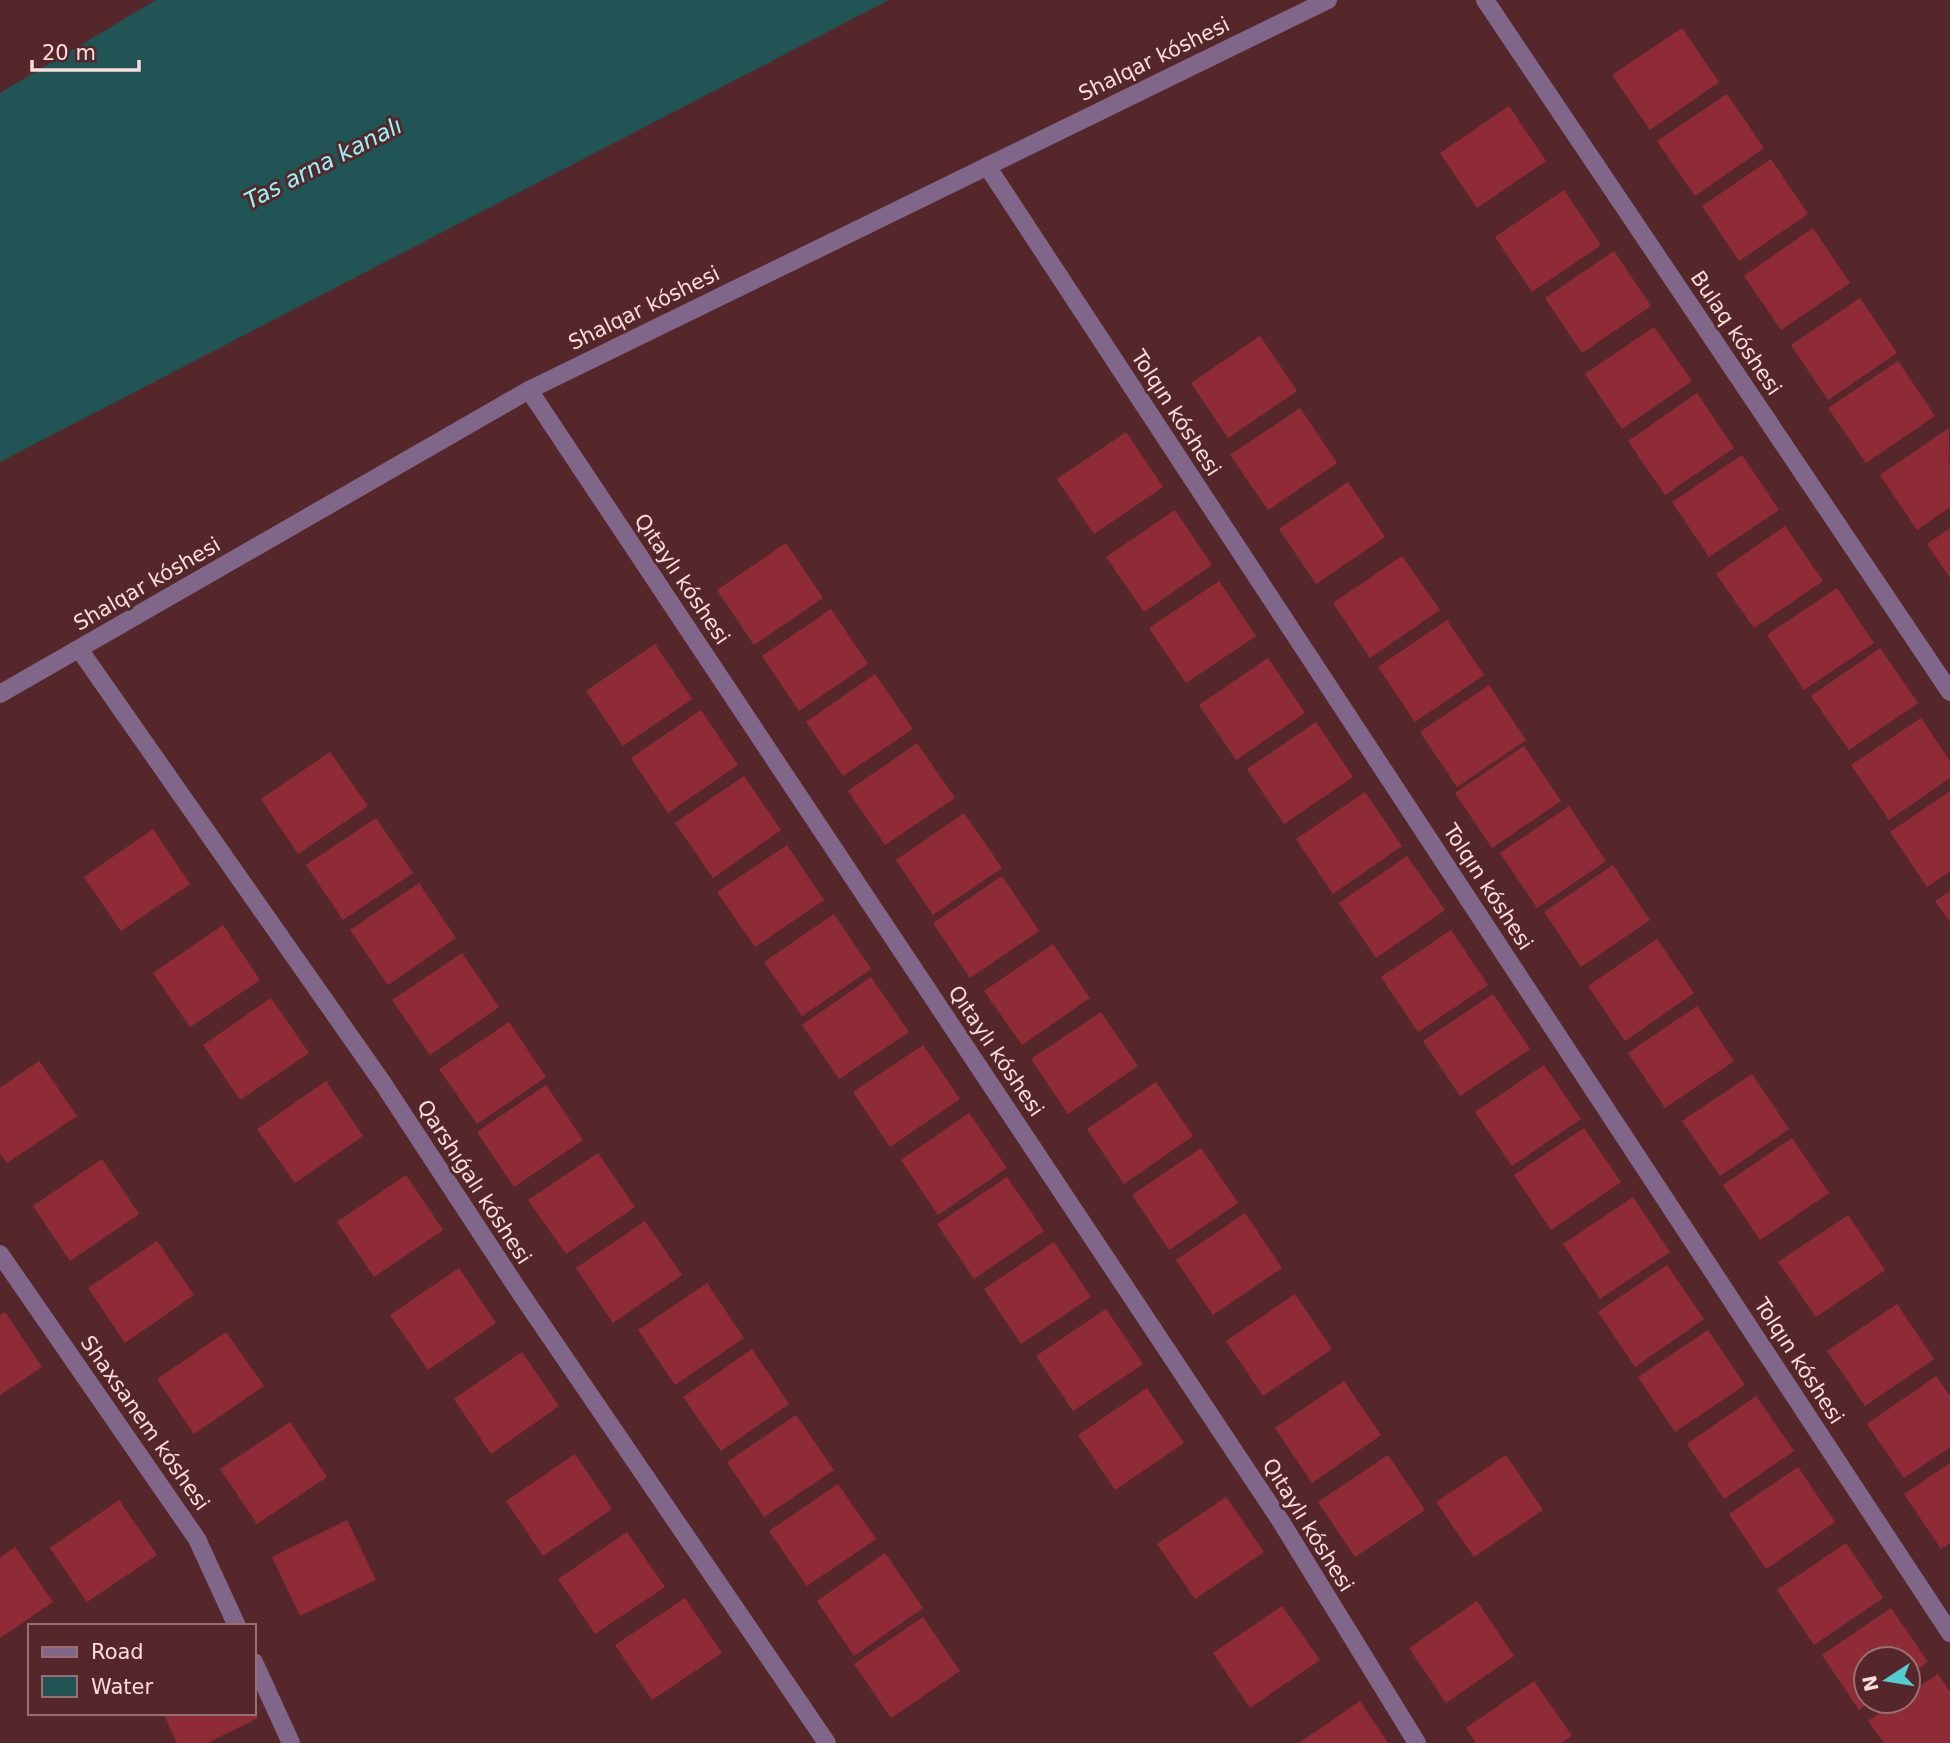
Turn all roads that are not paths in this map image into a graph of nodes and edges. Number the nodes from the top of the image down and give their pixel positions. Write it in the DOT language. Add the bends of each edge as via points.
graph roads {
  1 [pos="1328,0"];
  2 [pos="1485,0"];
  3 [pos="987,166"];
  4 [pos="529,390"];
  5 [pos="79,649"];
  6 [pos="1950,692"];
  7 [pos="0,694"];
  8 [pos="0,1254"];
  9 [pos="236,1624"];
  10 [pos="1950,1633"];
  11 [pos="256,1666"];
  12 [pos="291,1743"];
  13 [pos="827,1743"];
  14 [pos="1417,1743"];
  1 -- 3 [label="street, Shalqar kóshesi"];
  2 -- 6 [label="street, Bulaq kóshesi"];
  3 -- 4 [label="street, Shalqar kóshesi"];
  3 -- 10 [label="street, Tolqın kóshesi"];
  4 -- 5 [label="street, Shalqar kóshesi"];
  4 -- 14 [label="street, Qıtaylı kóshesi" via="1280,1520"];
  5 -- 7 [label="street, Shalqar kóshesi"];
  5 -- 13 [label="street, Qarshıǵalı kóshesi" via="382,1082"];
  8 -- 9 [label="street, Shaxsanem kóshesi" via="197,1539"];
  11 -- 12 [label="street"];
}
